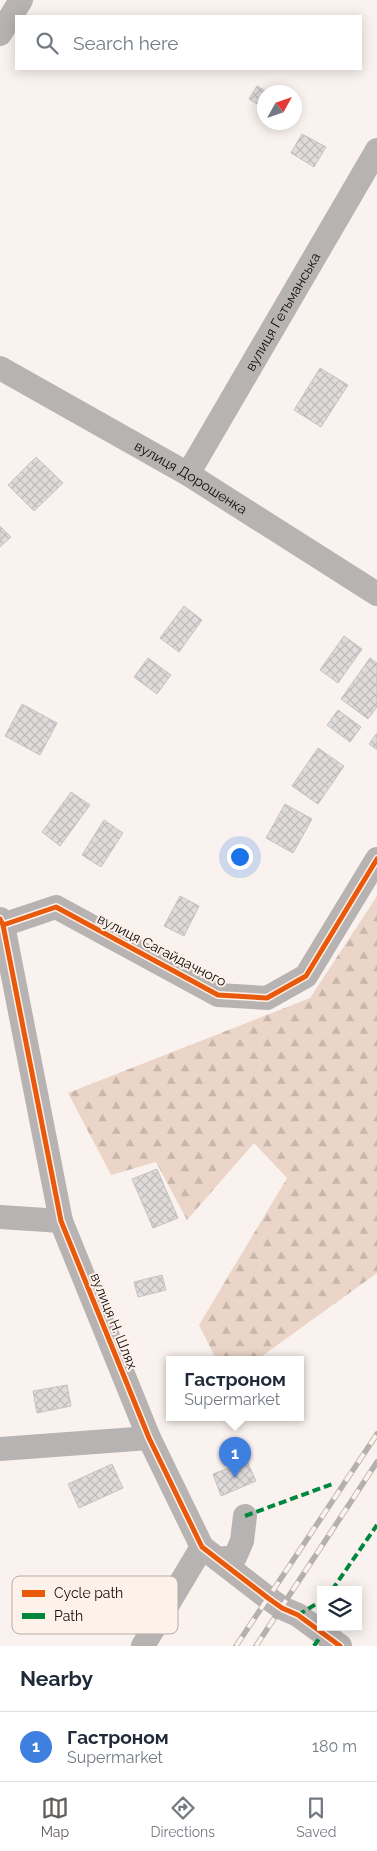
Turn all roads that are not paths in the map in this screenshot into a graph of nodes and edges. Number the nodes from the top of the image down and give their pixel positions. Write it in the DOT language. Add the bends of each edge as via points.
graph roads {
  1 [pos="21,0"];
  2 [pos="0,34"];
  3 [pos="377,150"];
  4 [pos="0,368"];
  5 [pos="188,474"];
  6 [pos="377,594"];
  7 [pos="376,861"];
  8 [pos="2,922"];
  9 [pos="0,1217"];
  10 [pos="61,1221"];
  11 [pos="149,1438"];
  12 [pos="0,1449"];
  13 [pos="245,1516"];
  14 [pos="210,1553"];
  15 [pos="178,1597"];
  16 [pos="152,1634"];
  17 [pos="143,1646"];
  18 [pos="340,1646"];
  1 -- 2 [label="street"];
  3 -- 5 [label="street, вулиця Гетьманська"];
  4 -- 5 [label="street, вулиця Дорошенка"];
  5 -- 6 [label="street, вулиця Дорошенка"];
  7 -- 8 [label="street, вулиця Сагайдачного" via="306,976 267,998 218,995 56,907"];
  8 -- 10 [label="street, вулиця Н. Шлях"];
  9 -- 10 [label="street"];
  10 -- 11 [label="street, вулиця Н. Шлях"];
  11 -- 12 [label="street"];
  11 -- 14 [label="street, вулиця Н. Шлях"];
  13 -- 14 [label="street" via="242,1541 235,1557"];
  14 -- 15 [label="street"];
  14 -- 18 [label="street, вулиця Н. Шлях" via="268,1598"];
  16 -- 17 [label="street"];
}
